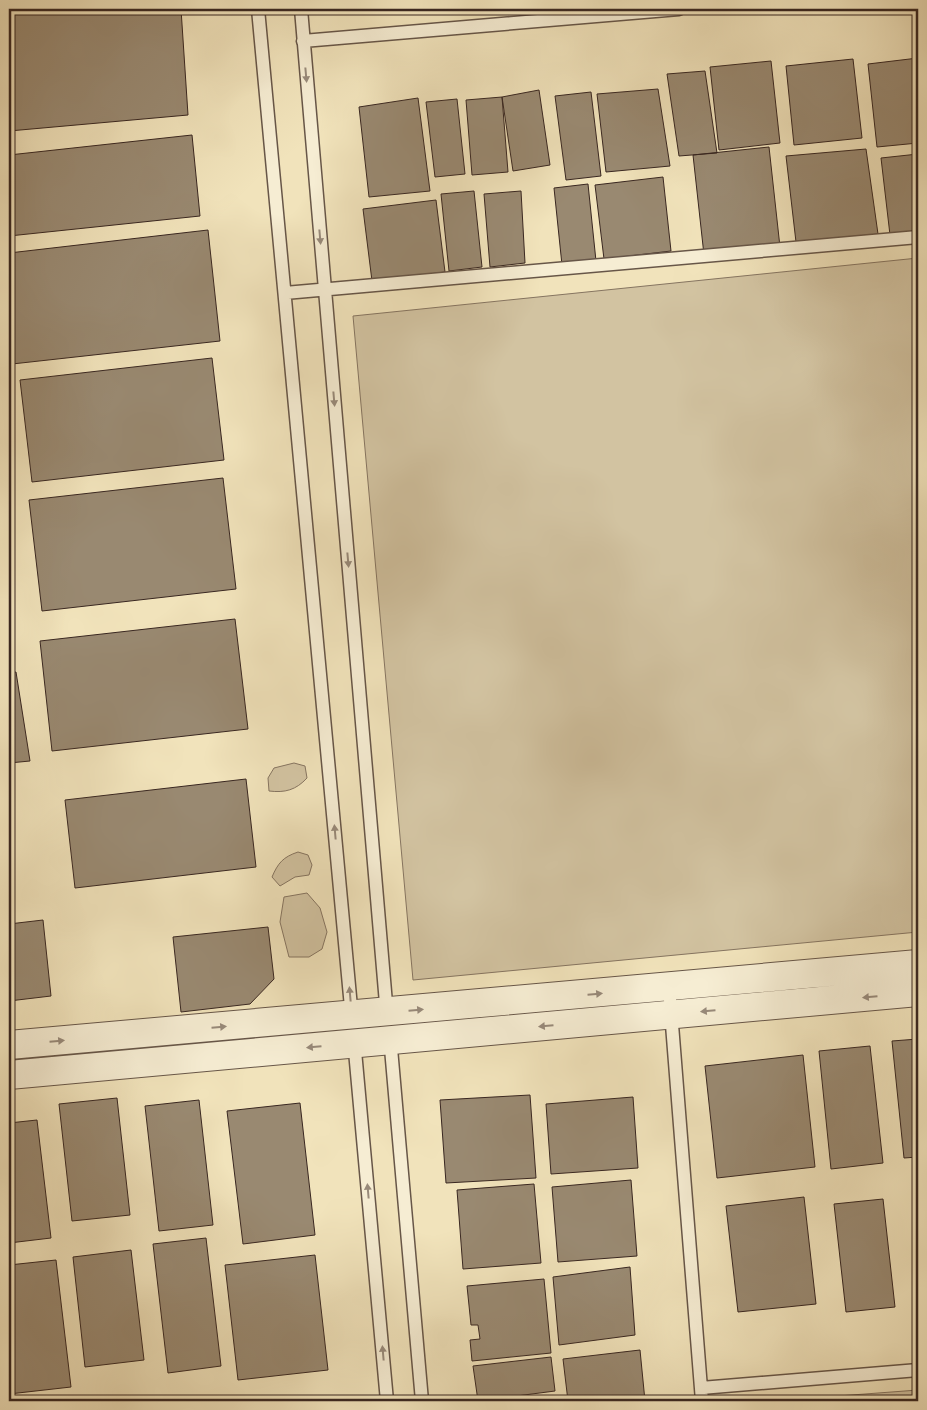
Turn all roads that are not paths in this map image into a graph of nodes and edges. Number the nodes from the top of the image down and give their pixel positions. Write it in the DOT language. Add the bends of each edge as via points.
graph roads {
  1 [pos="258,9"];
  2 [pos="301,9"];
  3 [pos="679,9"];
  4 [pos="304,41"];
  5 [pos="918,237"];
  6 [pos="325,289"];
  7 [pos="284,293"];
  8 [pos="918,964"];
  9 [pos="669,987"];
  10 [pos="918,992"];
  11 [pos="387,1012"];
  12 [pos="352,1015"];
  13 [pos="672,1015"];
  14 [pos="390,1040"];
  15 [pos="354,1043"];
  16 [pos="9,1045"];
  17 [pos="9,1075"];
  18 [pos="918,1370"];
  19 [pos="701,1388"];
  20 [pos="387,1401"];
  21 [pos="422,1401"];
  22 [pos="702,1401"];
  1 -- 7 [label="lane"];
  2 -- 4 [label="lane"];
  3 -- 4 [label="lane"];
  4 -- 6 [label="lane, one-way"];
  5 -- 6 [label="lane"];
  6 -- 7 [label="lane"];
  6 -- 11 [label="lane, one-way"];
  12 -- 7 [label="lane, one-way"];
  8 -- 9 [label="street"];
  11 -- 9 [label="street, one-way"];
  9 -- 13 [label="lane"];
  10 -- 13 [label="street, one-way"];
  11 -- 12 [label="street"];
  11 -- 14 [label="lane"];
  12 -- 15 [label="lane"];
  16 -- 12 [label="street, one-way"];
  13 -- 14 [label="street, one-way"];
  13 -- 19 [label="lane"];
  14 -- 15 [label="street"];
  14 -- 21 [label="lane"];
  15 -- 17 [label="street, one-way"];
  20 -- 15 [label="lane, one-way"];
  18 -- 19 [label="lane"];
  19 -- 22 [label="lane"];
}
